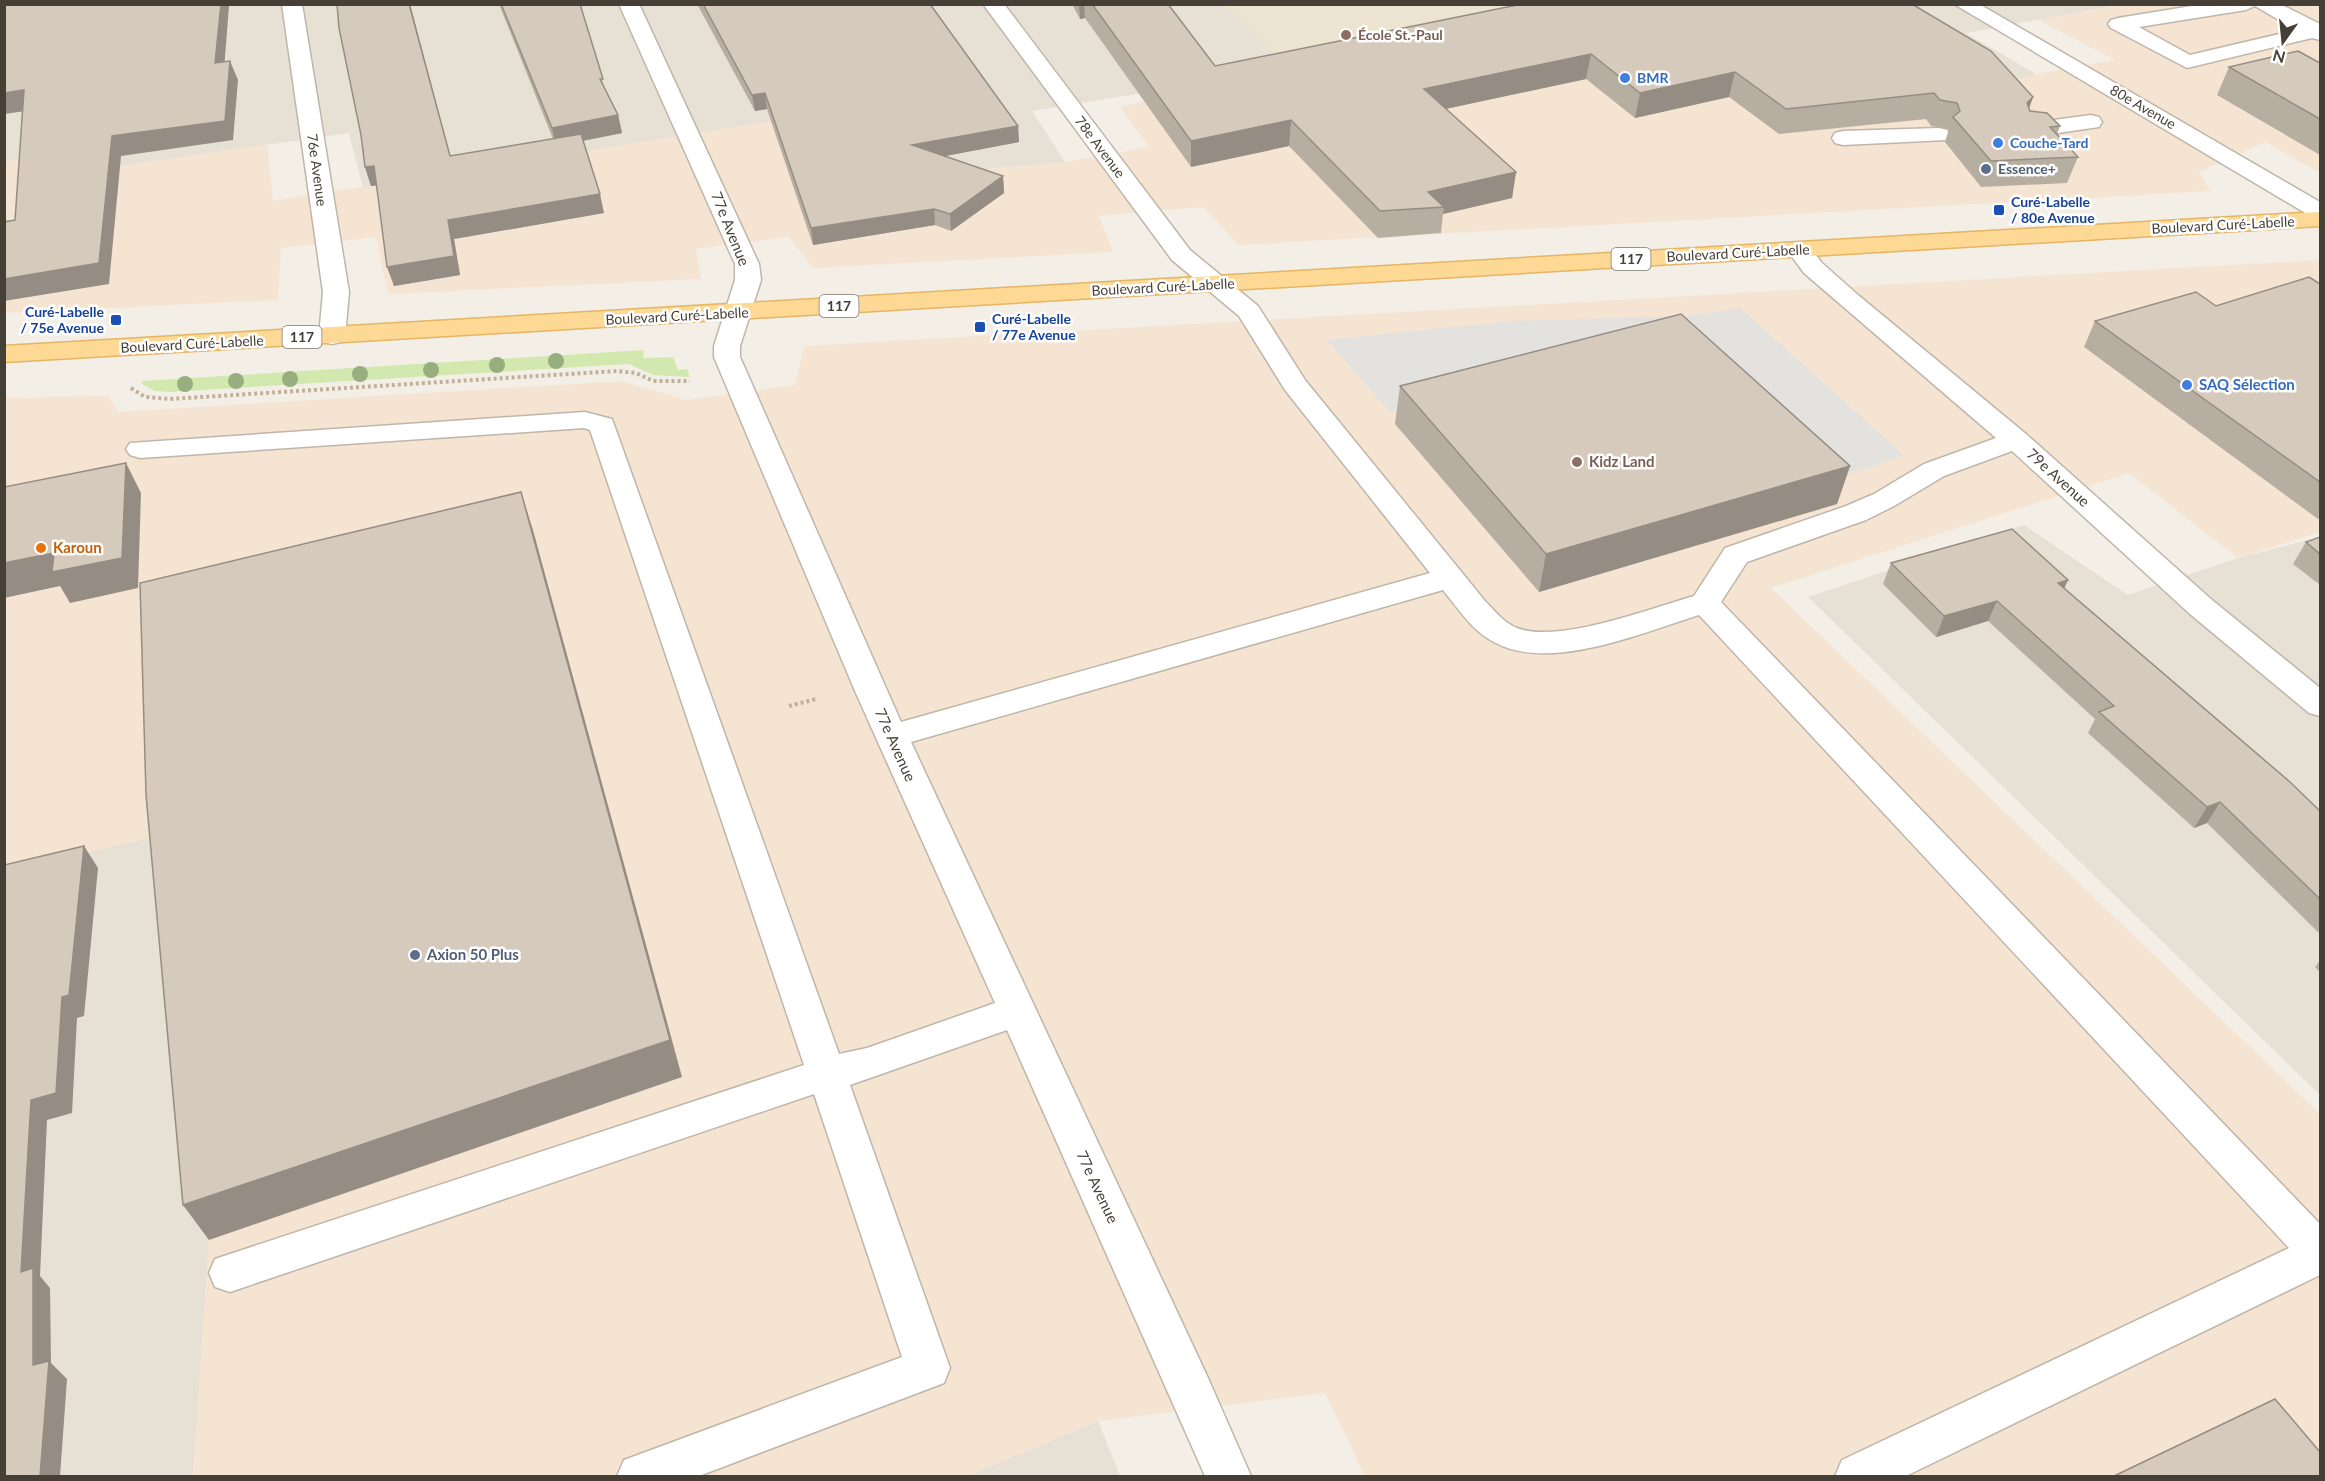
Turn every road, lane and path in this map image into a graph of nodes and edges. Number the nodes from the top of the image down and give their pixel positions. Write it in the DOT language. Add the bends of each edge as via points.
graph roads {
  1 [pos="292,4"];
  2 [pos="629,4"];
  3 [pos="993,4"];
  4 [pos="1964,4"];
  5 [pos="2246,4"];
  6 [pos="2264,4"];
  7 [pos="2319,32"];
  8 [pos="2091,122"];
  9 [pos="2031,130"];
  10 [pos="1939,135"];
  11 [pos="1843,138"];
  12 [pos="2320,212"];
  13 [pos="2320,219"];
  14 [pos="1799,250"];
  15 [pos="1213,284"];
  16 [pos="737,312"];
  17 [pos="332,336"];
  18 [pos="4,354"];
  19 [pos="687,382"];
  20 [pos="129,387"];
  21 [pos="2016,441"];
  22 [pos="140,449"];
  23 [pos="1449,578"];
  24 [pos="1705,603"];
  25 [pos="816,699"];
  26 [pos="2320,705"];
  27 [pos="789,706"];
  28 [pos="892,736"];
  29 [pos="1015,1011"];
  30 [pos="825,1074"];
  31 [pos="2320,1253"];
  32 [pos="230,1273"];
  33 [pos="640,1476"];
  34 [pos="1228,1476"];
  35 [pos="1858,1476"];
  1 -- 17 [label="street, 76e Avenue" via="336,292"];
  2 -- 16 [label="street, 77e Avenue" via="747,264 748,279"];
  3 -- 15 [label="street, 78e Avenue" via="1181,255"];
  4 -- 12 [label="street, 80e Avenue"];
  5 -- 7 [label="street" via="2118,24 2187,62"];
  6 -- 7 [label="street"];
  8 -- 9 [label="street"];
  10 -- 11 [label="street"];
  13 -- 14 [label="main road, Boulevard Curé-Labelle / 117"];
  14 -- 15 [label="main road, Boulevard Curé-Labelle / 117"];
  14 -- 21 [label="street, 79e Avenue" via="1842,294"];
  15 -- 16 [label="main road, Boulevard Curé-Labelle / 117"];
  15 -- 23 [label="street, 78e Avenue" via="1249,311 1294,384"];
  16 -- 17 [label="main road, Boulevard Curé-Labelle / 117"];
  16 -- 28 [label="street, 77e Avenue" via="727,357"];
  17 -- 18 [label="main road, Boulevard Curé-Labelle / 117"];
  19 -- 20 [label="path" via="653,381 636,373 617,371 170,399 145,397"];
  21 -- 24 [label="street" via="1934,470 1856,513 1736,555"];
  21 -- 26 [label="street, 79e Avenue" via="2201,607"];
  22 -- 30 [label="street" via="585,420 602,425"];
  23 -- 24 [label="street, 78e Avenue" via="1491,625 1507,636 1542,644 1568,642"];
  23 -- 28 [label="street"];
  24 -- 31 [label="street"];
  25 -- 27 [label="path"];
  28 -- 29 [label="street, 77e Avenue"];
  29 -- 30 [label="street" via="868,1064"];
  29 -- 34 [label="street, 77e Avenue"];
  30 -- 32 [label="street"];
  30 -- 33 [label="street" via="928,1368"];
  31 -- 35 [label="street"];
}
